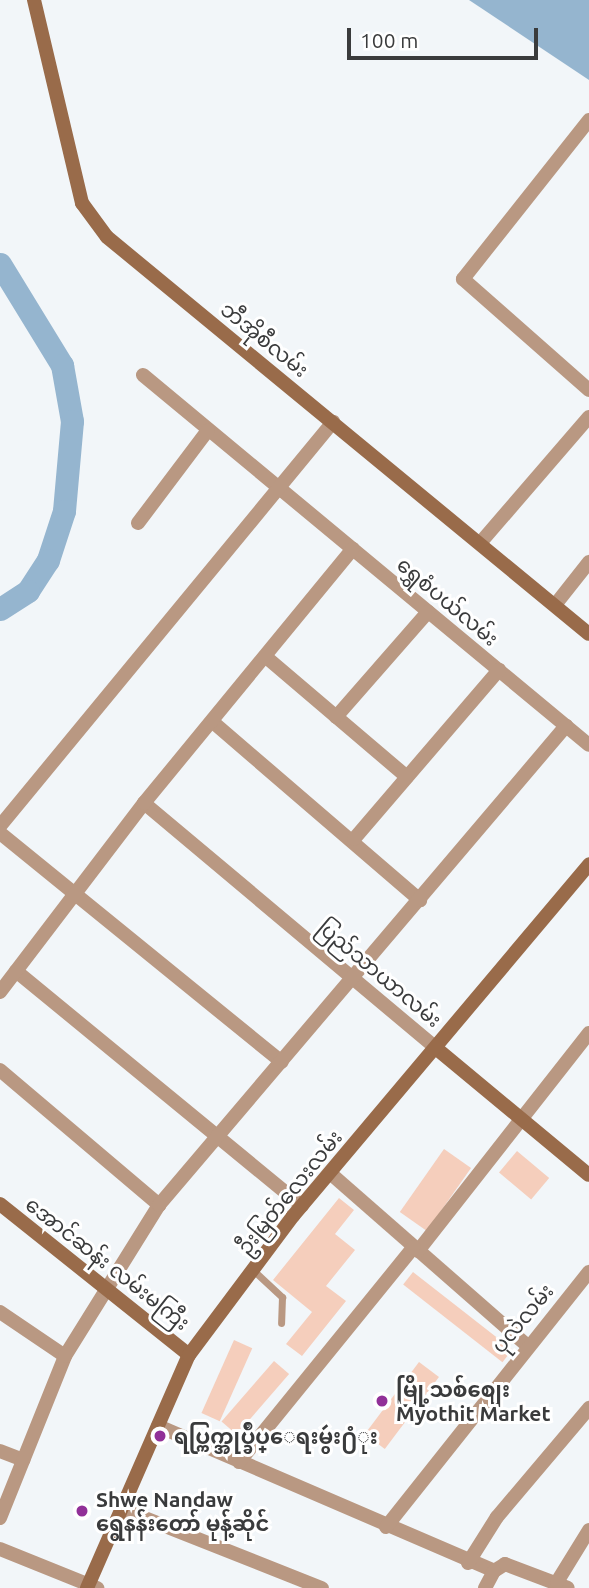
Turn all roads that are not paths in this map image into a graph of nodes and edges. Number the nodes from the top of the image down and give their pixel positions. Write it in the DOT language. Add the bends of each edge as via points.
graph roads {
  1 [pos="34,0"];
  2 [pos="589,120"];
  3 [pos="143,375"];
  4 [pos="589,390"];
  5 [pos="589,417"];
  6 [pos="333,422"];
  7 [pos="208,430"];
  8 [pos="280,489"];
  9 [pos="138,523"];
  10 [pos="481,542"];
  11 [pos="353,549"];
  12 [pos="589,562"];
  13 [pos="555,604"];
  14 [pos="428,612"];
  15 [pos="589,634"];
  16 [pos="266,657"];
  17 [pos="499,670"];
  18 [pos="336,717"];
  19 [pos="214,723"];
  20 [pos="566,726"];
  21 [pos="589,745"];
  22 [pos="407,777"];
  23 [pos="144,803"];
  24 [pos="0,826"];
  25 [pos="0,833"];
  26 [pos="354,839"];
  27 [pos="589,864"];
  28 [pos="76,890"];
  29 [pos="421,900"];
  30 [pos="16,971"];
  31 [pos="355,978"];
  32 [pos="0,992"];
  33 [pos="587,1042"];
  34 [pos="438,1049"];
  35 [pos="282,1062"];
  36 [pos="0,1070"];
  37 [pos="522,1119"];
  38 [pos="219,1135"];
  39 [pos="330,1174"];
  40 [pos="589,1175"];
  41 [pos="0,1204"];
  42 [pos="159,1205"];
  43 [pos="302,1206"];
  44 [pos="416,1249"];
  45 [pos="253,1270"];
  46 [pos="589,1272"];
  47 [pos="103,1287"];
  48 [pos="1,1314"];
  49 [pos="281,1323"];
  50 [pos="525,1344"];
  51 [pos="189,1355"];
  52 [pos="65,1356"];
  53 [pos="589,1408"];
  54 [pos="158,1426"];
  55 [pos="0,1451"];
  56 [pos="23,1460"];
  57 [pos="239,1462"];
  58 [pos="122,1509"];
  59 [pos="0,1518"];
  60 [pos="386,1527"];
  61 [pos="589,1530"];
  62 [pos="0,1549"];
  63 [pos="468,1563"];
  64 [pos="494,1571"];
  65 [pos="563,1585"];
  66 [pos="91,1587"];
  67 [pos="322,1588"];
  68 [pos="485,1588"];
  1 -- 6 [label="street, ဘီအိုစီလမ်း" via="82,203 107,237"];
  2 -- 4 [label="street" via="463,279"];
  3 -- 7 [label="street, ရွှေစံပယ်လမ်း"];
  5 -- 10 [label="street"];
  6 -- 8 [label="street"];
  6 -- 10 [label="street, ဘီအိုစီလမ်း"];
  7 -- 8 [label="street, ရွှေစံပယ်လမ်း"];
  7 -- 9 [label="street"];
  8 -- 11 [label="street, ရွှေစံပယ်လမ်း"];
  8 -- 24 [label="street"];
  10 -- 13 [label="street, ဘီအိုစီလမ်း"];
  11 -- 14 [label="street, ရွှေစံပယ်လမ်း"];
  11 -- 16 [label="street"];
  12 -- 13 [label="street"];
  13 -- 15 [label="street, ဘီအိုစီလမ်း"];
  14 -- 17 [label="street, ရွှေစံပယ်လမ်း"];
  14 -- 18 [label="street"];
  16 -- 18 [label="street"];
  16 -- 19 [label="street"];
  17 -- 20 [label="street, ရွှေစံပယ်လမ်း"];
  17 -- 22 [label="street"];
  18 -- 22 [label="street"];
  19 -- 23 [label="street"];
  19 -- 26 [label="street"];
  20 -- 21 [label="street, ရွှေစံပယ်လမ်း"];
  20 -- 29 [label="street"];
  22 -- 26 [label="street"];
  23 -- 28 [label="street"];
  23 -- 31 [label="street, ပြည်သာယာလမ်း"];
  25 -- 28 [label="street"];
  26 -- 29 [label="street"];
  27 -- 34 [label="street, ဦးမြတ်လေးလမ်း"];
  28 -- 30 [label="street"];
  28 -- 35 [label="street"];
  29 -- 31 [label="street"];
  30 -- 32 [label="street"];
  30 -- 38 [label="street"];
  31 -- 34 [label="street, ပြည်သာယာလမ်း"];
  31 -- 35 [label="street"];
  33 -- 37 [label="street"];
  34 -- 37 [label="street, ပြည်သာယာလမ်း"];
  34 -- 39 [label="street, ဦးမြတ်လေးလမ်း"];
  35 -- 38 [label="street"];
  36 -- 42 [label="street"];
  37 -- 40 [label="street, ပြည်သာယာလမ်း"];
  37 -- 44 [label="street"];
  38 -- 42 [label="street"];
  38 -- 43 [label="street"];
  39 -- 43 [label="street, ဦးမြတ်လေးလမ်း"];
  39 -- 44 [label="street"];
  41 -- 47 [label="street, အောင်ဆန်း လမ်းမကြီး"];
  42 -- 47 [label="street"];
  43 -- 45 [label="street, ဦးမြတ်လေးလမ်း"];
  44 -- 50 [label="street"];
  44 -- 57 [label="street"];
  45 -- 49 [label="lane" via="282,1297"];
  45 -- 51 [label="street, ဦးမြတ်လေးလမ်း"];
  46 -- 50 [label="street, ပုလဲလမ်း"];
  47 -- 51 [label="street, အောင်ဆန်း လမ်းမကြီး"];
  47 -- 52 [label="street"];
  48 -- 52 [label="street"];
  50 -- 60 [label="street, ပုလဲလမ်း"];
  51 -- 54 [label="street, ဦးမြတ်လေးလမ်း"];
  52 -- 56 [label="street"];
  53 -- 63 [label="street" via="497,1517"];
  54 -- 57 [label="street"];
  54 -- 58 [label="street, ဦးမြတ်လေးလမ်း"];
  55 -- 56 [label="street"];
  56 -- 59 [label="street"];
  57 -- 60 [label="street"];
  58 -- 66 [label="street, ဦးမြတ်လေးလမ်း"];
  58 -- 67 [label="street"];
  60 -- 63 [label="street"];
  61 -- 65 [label="street"];
  62 -- 66 [label="street"];
  63 -- 64 [label="street"];
  64 -- 65 [label="street" via="505,1564"];
  64 -- 68 [label="street"];
}
